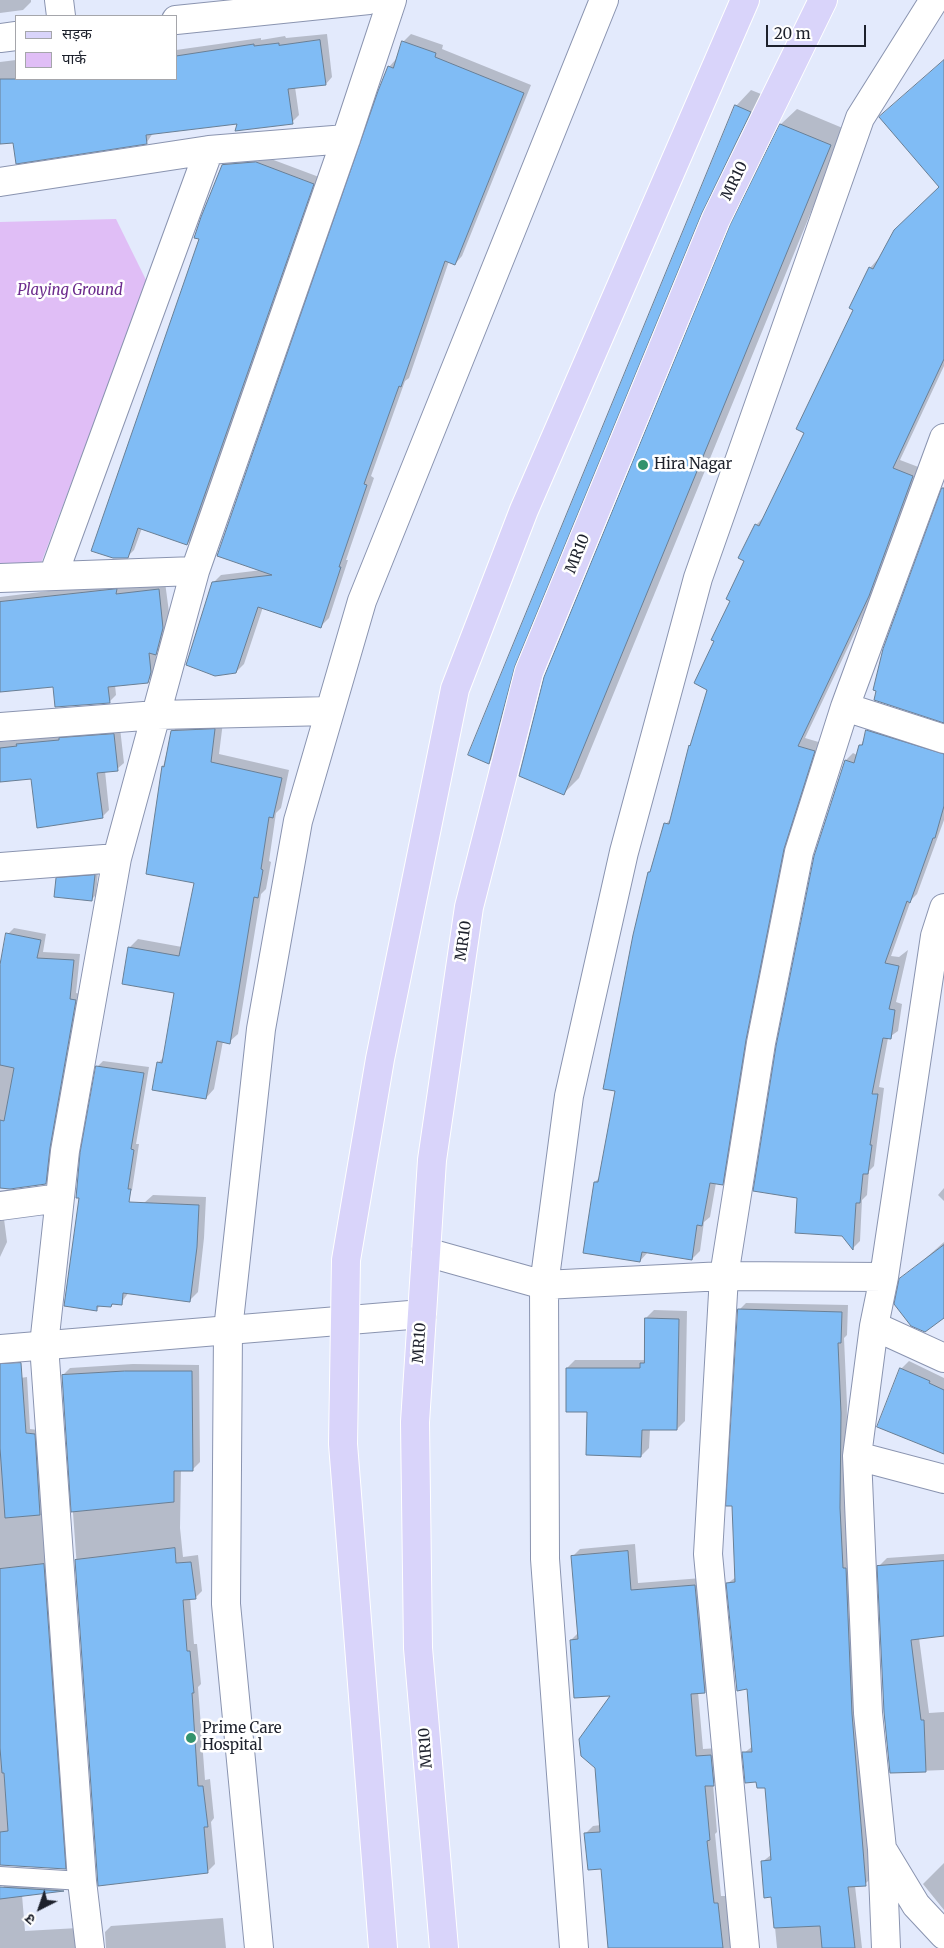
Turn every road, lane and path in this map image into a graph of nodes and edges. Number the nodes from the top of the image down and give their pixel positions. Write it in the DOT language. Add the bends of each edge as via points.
graph roads {
  1 [pos="59,0"];
  2 [pos="369,0"];
  3 [pos="392,0"];
  4 [pos="604,0"];
  5 [pos="746,0"];
  6 [pos="823,0"];
  7 [pos="934,0"];
  8 [pos="215,8"];
  9 [pos="60,15"];
  10 [pos="178,19"];
  11 [pos="15,36"];
  12 [pos="0,38"];
  13 [pos="346,139"];
  14 [pos="209,150"];
  15 [pos="0,182"];
  16 [pos="943,442"];
  17 [pos="195,571"];
  18 [pos="53,576"];
  19 [pos="0,578"];
  20 [pos="845,707"];
  21 [pos="330,711"];
  22 [pos="157,715"];
  23 [pos="0,727"];
  24 [pos="944,739"];
  25 [pos="117,858"];
  26 [pos="0,867"];
  27 [pos="944,908"];
  28 [pos="939,942"];
  29 [pos="60,1198"];
  30 [pos="0,1206"];
  31 [pos="426,1252"];
  32 [pos="724,1276"];
  33 [pos="884,1277"];
  34 [pos="544,1285"];
  35 [pos="422,1314"];
  36 [pos="343,1322"];
  37 [pos="874,1326"];
  38 [pos="228,1330"];
  39 [pos="44,1345"];
  40 [pos="938,1348"];
  41 [pos="0,1349"];
  42 [pos="857,1456"];
  43 [pos="944,1479"];
  44 [pos="882,1849"];
  45 [pos="0,1876"];
  46 [pos="82,1881"];
  47 [pos="944,1935"];
  48 [pos="90,1948"];
  49 [pos="259,1948"];
  50 [pos="383,1948"];
  51 [pos="444,1948"];
  52 [pos="574,1948"];
  53 [pos="745,1948"];
  54 [pos="886,1948"];
  1 -- 9 [label="street"];
  2 -- 8 [label="street"];
  3 -- 13 [label="street"];
  4 -- 21 [label="street" via="362,601"];
  5 -- 36 [label="main road" via="524,510 456,689 380,1059 346,1260"];
  6 -- 31 [label="main road, MR10" via="716,219 529,672 468,907 432,1160"];
  7 -- 34 [label="street" via="860,118 698,578 624,852 569,1096"];
  8 -- 10 [label="street"];
  11 -- 12 [label="street"];
  13 -- 14 [label="street"];
  13 -- 17 [label="street"];
  14 -- 15 [label="street"];
  14 -- 18 [label="street"];
  16 -- 20 [label="street"];
  17 -- 18 [label="street"];
  17 -- 22 [label="street"];
  18 -- 19 [label="street"];
  20 -- 24 [label="street"];
  20 -- 32 [label="street" via="799,852 761,1042"];
  21 -- 22 [label="street"];
  21 -- 38 [label="street" via="298,821 261,1029"];
  22 -- 23 [label="street"];
  22 -- 25 [label="street"];
  25 -- 26 [label="street"];
  25 -- 29 [label="street" via="65,1151"];
  27 -- 28 [label="street"];
  28 -- 33 [label="street"];
  29 -- 30 [label="street"];
  29 -- 39 [label="street"];
  31 -- 34 [label="street"];
  31 -- 35 [label="main road, MR10"];
  32 -- 33 [label="street"];
  32 -- 34 [label="street"];
  32 -- 53 [label="street" via="708,1554"];
  33 -- 37 [label="street"];
  34 -- 52 [label="street" via="545,1559"];
  35 -- 36 [label="street"];
  35 -- 51 [label="main road, MR10" via="415,1422 418,1648"];
  36 -- 38 [label="street"];
  36 -- 50 [label="main road" via="343,1444"];
  37 -- 40 [label="street"];
  37 -- 42 [label="street"];
  38 -- 39 [label="street"];
  38 -- 49 [label="street" via="226,1604"];
  39 -- 41 [label="street"];
  39 -- 46 [label="street"];
  42 -- 43 [label="street"];
  42 -- 44 [label="street" via="868,1713"];
  44 -- 47 [label="street" via="916,1905"];
  44 -- 54 [label="street"];
  45 -- 46 [label="lane"];
  46 -- 48 [label="street"];
}
